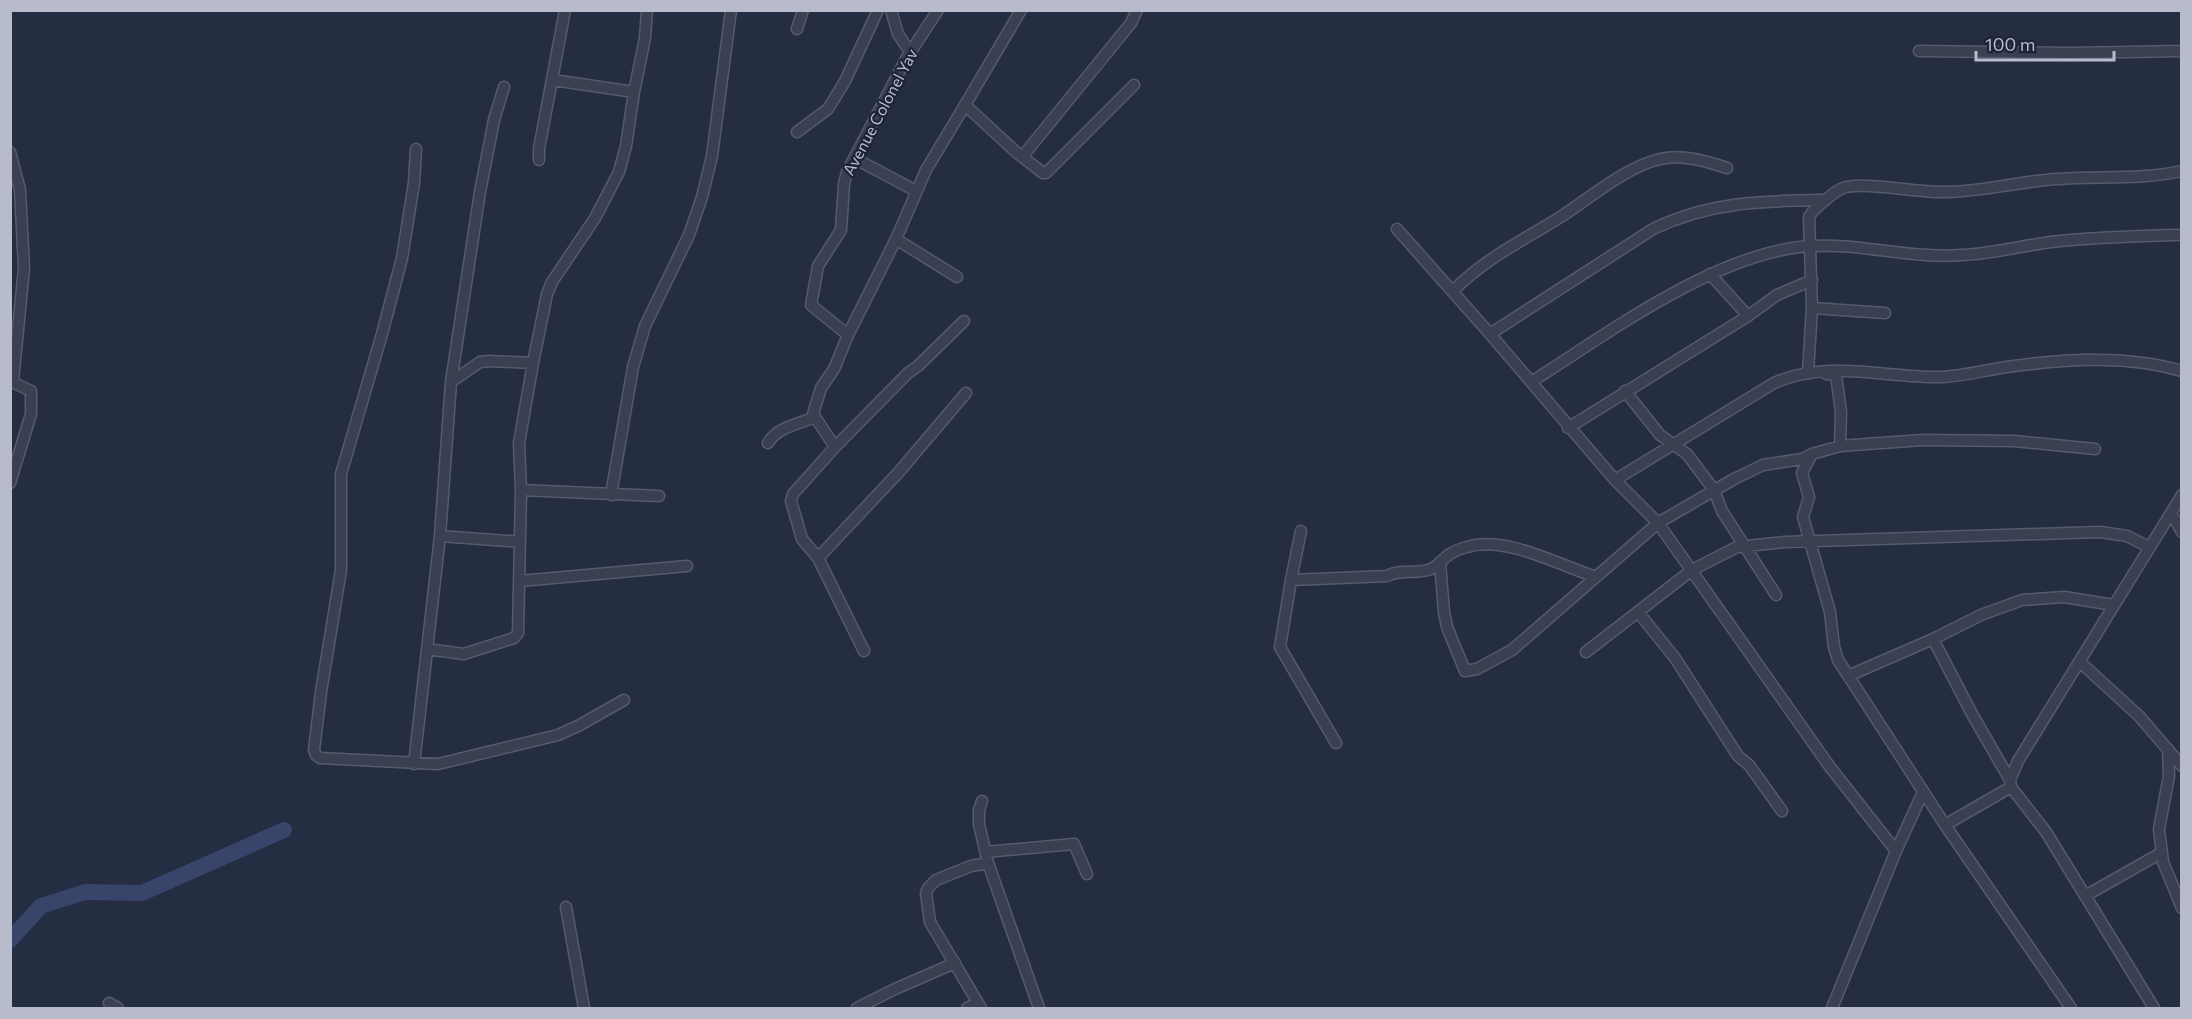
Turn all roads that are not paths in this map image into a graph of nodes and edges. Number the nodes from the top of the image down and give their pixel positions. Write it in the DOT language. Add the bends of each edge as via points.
graph roads {
  1 [pos="565,10"];
  2 [pos="647,10"];
  3 [pos="731,10"];
  4 [pos="803,10"];
  5 [pos="878,10"];
  6 [pos="891,10"];
  7 [pos="938,10"];
  8 [pos="1021,10"];
  9 [pos="1137,10"];
  10 [pos="797,29"];
  11 [pos="1919,51"];
  12 [pos="2181,51"];
  13 [pos="910,52"];
  14 [pos="553,80"];
  15 [pos="1134,85"];
  16 [pos="504,87"];
  17 [pos="634,92"];
  18 [pos="965,105"];
  19 [pos="797,132"];
  20 [pos="416,149"];
  21 [pos="10,152"];
  22 [pos="1022,157"];
  23 [pos="854,158"];
  24 [pos="539,160"];
  25 [pos="1727,168"];
  26 [pos="2181,171"];
  27 [pos="916,191"];
  28 [pos="1826,200"];
  29 [pos="1397,229"];
  30 [pos="2178,235"];
  31 [pos="896,239"];
  32 [pos="1810,246"];
  33 [pos="1710,274"];
  34 [pos="957,277"];
  35 [pos="1812,280"];
  36 [pos="1453,291"];
  37 [pos="1812,308"];
  38 [pos="1885,313"];
  39 [pos="1748,316"];
  40 [pos="964,321"];
  41 [pos="1490,334"];
  42 [pos="848,335"];
  43 [pos="533,363"];
  44 [pos="2181,370"];
  45 [pos="1808,372"];
  46 [pos="11,381"];
  47 [pos="451,382"];
  48 [pos="1531,382"];
  49 [pos="1625,391"];
  50 [pos="966,393"];
  51 [pos="814,417"];
  52 [pos="1568,428"];
  53 [pos="768,443"];
  54 [pos="1672,444"];
  55 [pos="1840,446"];
  56 [pos="835,447"];
  57 [pos="2095,449"];
  58 [pos="1812,454"];
  59 [pos="1615,480"];
  60 [pos="10,483"];
  61 [pos="521,490"];
  62 [pos="1714,490"];
  63 [pos="611,495"];
  64 [pos="2181,495"];
  65 [pos="659,496"];
  66 [pos="2171,513"];
  67 [pos="1658,523"];
  68 [pos="1302,531"];
  69 [pos="2181,532"];
  70 [pos="440,536"];
  71 [pos="520,542"];
  72 [pos="1809,542"];
  73 [pos="1744,545"];
  74 [pos="2149,547"];
  75 [pos="818,558"];
  76 [pos="1440,562"];
  77 [pos="687,566"];
  78 [pos="1692,570"];
  79 [pos="1596,577"];
  80 [pos="1291,579"];
  81 [pos="520,580"];
  82 [pos="1776,595"];
  83 [pos="2114,605"];
  84 [pos="1638,612"];
  85 [pos="1933,639"];
  86 [pos="427,649"];
  87 [pos="864,651"];
  88 [pos="1586,652"];
  89 [pos="2080,662"];
  90 [pos="1848,676"];
  91 [pos="624,700"];
  92 [pos="1336,743"];
  93 [pos="2168,749"];
  94 [pos="414,764"];
  95 [pos="2181,766"];
  96 [pos="2010,784"];
  97 [pos="1923,792"];
  98 [pos="982,801"];
  99 [pos="1782,811"];
  100 [pos="1945,825"];
  101 [pos="1896,852"];
  102 [pos="2161,853"];
  103 [pos="987,857"];
  104 [pos="1087,874"];
  105 [pos="2085,896"];
  106 [pos="566,906"];
  107 [pos="2181,908"];
  108 [pos="955,963"];
  109 [pos="980,1006"];
  110 [pos="584,1008"];
  111 [pos="857,1008"];
  112 [pos="967,1008"];
  113 [pos="1039,1008"];
  114 [pos="1832,1008"];
  115 [pos="2071,1008"];
  116 [pos="2154,1008"];
  1 -- 14 [label="street"];
  2 -- 17 [label="street"];
  3 -- 63 [label="street" via="712,156 688,235 645,326"];
  4 -- 10 [label="street"];
  5 -- 19 [label="street" via="832,103"];
  6 -- 13 [label="street" via="898,34"];
  7 -- 13 [label="street, Avenue Colonel Yav"];
  8 -- 18 [label="street"];
  9 -- 22 [label="street"];
  11 -- 12 [label="street"];
  13 -- 23 [label="street, Avenue Colonel Yav"];
  14 -- 17 [label="street"];
  14 -- 24 [label="street"];
  15 -- 22 [label="street" via="1046,173"];
  16 -- 47 [label="street" via="480,192"];
  17 -- 43 [label="street" via="619,172 595,218 552,282"];
  18 -- 22 [label="street"];
  18 -- 27 [label="street"];
  20 -- 94 [label="street" via="402,258 341,474 341,570 314,750 320,758"];
  21 -- 46 [label="street" via="20,190 24,268"];
  23 -- 27 [label="street"];
  23 -- 42 [label="street, Avenue Colonel Yav" via="844,184 841,230 818,266 811,305"];
  25 -- 36 [label="street" via="1685,157 1647,164 1491,258"];
  26 -- 28 [label="street" via="2108,179 2056,179 1944,192 1848,187"];
  27 -- 31 [label="street"];
  28 -- 32 [label="street" via="1809,217"];
  28 -- 41 [label="street" via="1762,201 1682,216 1653,229"];
  29 -- 36 [label="street"];
  30 -- 32 [label="street" via="2054,242 1961,255"];
  31 -- 34 [label="street"];
  31 -- 42 [label="street"];
  32 -- 33 [label="street" via="1765,255"];
  32 -- 35 [label="street"];
  33 -- 39 [label="street"];
  33 -- 48 [label="street"];
  35 -- 37 [label="street"];
  35 -- 39 [label="street" via="1777,295"];
  36 -- 41 [label="street"];
  37 -- 38 [label="street"];
  37 -- 45 [label="street"];
  39 -- 49 [label="street"];
  40 -- 56 [label="street"];
  41 -- 48 [label="street"];
  42 -- 51 [label="street" via="821,388"];
  43 -- 47 [label="street" via="480,362"];
  43 -- 61 [label="street" via="519,443"];
  44 -- 45 [label="street" via="2156,363 2089,361 2016,365 1941,377"];
  45 -- 54 [label="street" via="1774,383"];
  45 -- 55 [label="street" via="1836,375"];
  46 -- 60 [label="street" via="31,391 31,414"];
  47 -- 70 [label="street"];
  48 -- 52 [label="street"];
  49 -- 52 [label="street"];
  49 -- 54 [label="street" via="1660,435"];
  50 -- 75 [label="street"];
  51 -- 53 [label="street" via="772,435"];
  51 -- 56 [label="street"];
  52 -- 59 [label="street"];
  54 -- 59 [label="street"];
  54 -- 62 [label="street" via="1687,454"];
  55 -- 57 [label="street" via="1923,440 2014,441"];
  55 -- 58 [label="street"];
  56 -- 75 [label="street" via="791,497 802,539"];
  58 -- 62 [label="street" via="1753,469"];
  58 -- 72 [label="street" via="1802,473 1809,497 1803,517"];
  59 -- 67 [label="street"];
  61 -- 63 [label="street"];
  61 -- 71 [label="street"];
  62 -- 67 [label="street"];
  62 -- 73 [label="street" via="1722,511"];
  63 -- 65 [label="street"];
  64 -- 66 [label="street"];
  66 -- 69 [label="street"];
  66 -- 74 [label="street"];
  67 -- 78 [label="street"];
  67 -- 79 [label="street"];
  68 -- 80 [label="street"];
  70 -- 71 [label="street"];
  70 -- 86 [label="street"];
  71 -- 81 [label="street"];
  72 -- 73 [label="street"];
  72 -- 74 [label="street" via="2100,532 2127,536"];
  72 -- 90 [label="street" via="1830,612 1835,654"];
  73 -- 78 [label="street"];
  73 -- 82 [label="street"];
  74 -- 83 [label="street"];
  75 -- 87 [label="street"];
  76 -- 79 [label="street" via="1466,547 1495,544"];
  76 -- 79 [label="street" via="1444,612 1466,671 1512,650"];
  76 -- 80 [label="street" via="1428,570 1387,576"];
  77 -- 81 [label="street"];
  78 -- 84 [label="street"];
  78 -- 101 [label="street" via="1830,767"];
  80 -- 92 [label="street" via="1280,647"];
  81 -- 86 [label="street" via="519,627 514,638 464,654"];
  83 -- 85 [label="street" via="2064,597 2022,600"];
  83 -- 89 [label="street"];
  84 -- 88 [label="street"];
  84 -- 99 [label="street" via="1676,658 1738,756"];
  85 -- 90 [label="street"];
  85 -- 96 [label="street"];
  86 -- 94 [label="street"];
  89 -- 93 [label="street" via="2139,716"];
  89 -- 96 [label="street" via="2018,761"];
  90 -- 97 [label="street"];
  91 -- 94 [label="street" via="558,735 438,764"];
  93 -- 95 [label="street"];
  93 -- 102 [label="street" via="2169,776 2159,829"];
  96 -- 100 [label="street"];
  96 -- 105 [label="street" via="2046,832"];
  97 -- 100 [label="street"];
  97 -- 101 [label="street"];
  98 -- 103 [label="street" via="978,815"];
  100 -- 115 [label="street"];
  101 -- 114 [label="street"];
  102 -- 105 [label="street"];
  102 -- 107 [label="street"];
  103 -- 104 [label="street" via="1074,844"];
  103 -- 108 [label="street" via="936,880 926,893 930,921"];
  103 -- 113 [label="street"];
  105 -- 116 [label="street"];
  106 -- 110 [label="street"];
  108 -- 109 [label="street"];
  108 -- 111 [label="street"];
  109 -- 112 [label="street"];
}
